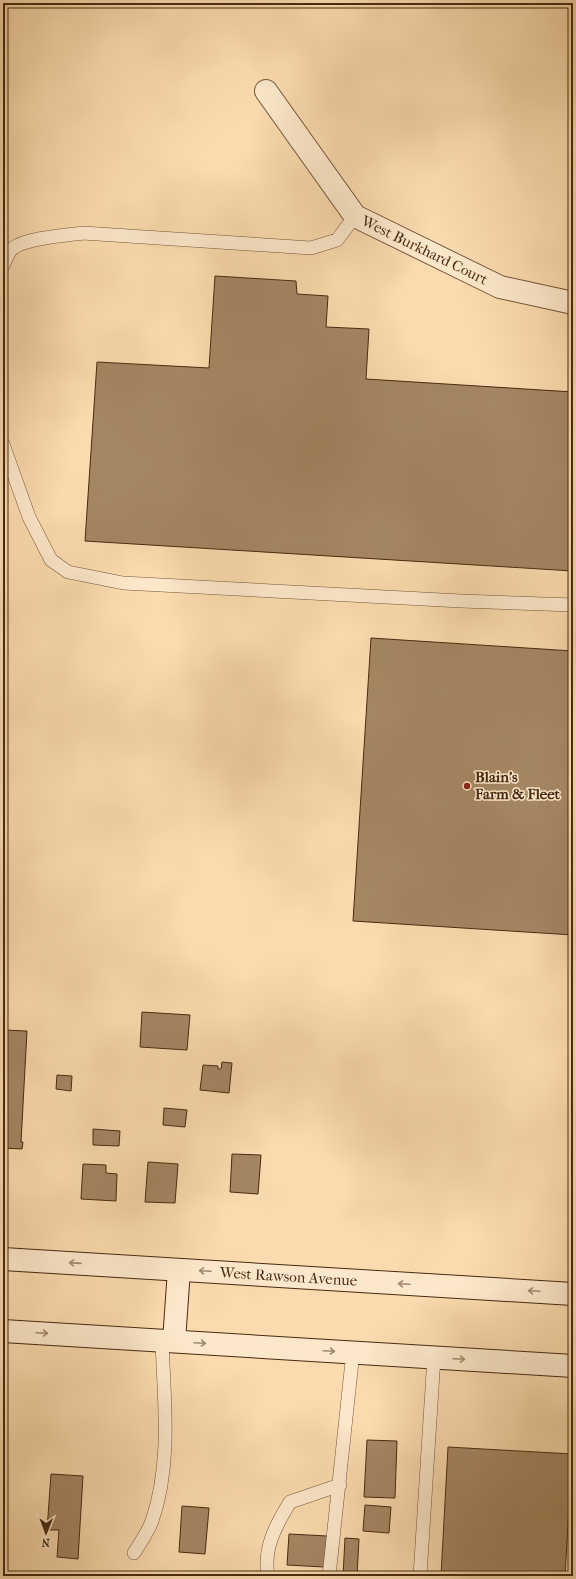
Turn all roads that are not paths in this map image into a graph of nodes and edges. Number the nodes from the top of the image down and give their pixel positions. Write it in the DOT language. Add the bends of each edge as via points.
graph roads {
  1 [pos="266,91"];
  2 [pos="355,216"];
  3 [pos="3,266"];
  4 [pos="573,303"];
  5 [pos="3,444"];
  6 [pos="573,605"];
  7 [pos="3,1259"];
  8 [pos="179,1270"];
  9 [pos="573,1294"];
  10 [pos="3,1331"];
  11 [pos="168,1341"];
  12 [pos="353,1352"];
  13 [pos="434,1357"];
  14 [pos="573,1366"];
  15 [pos="340,1485"];
  16 [pos="134,1553"];
  17 [pos="268,1576"];
  18 [pos="329,1576"];
  19 [pos="420,1576"];
  1 -- 2 [label="main road, West Burkhard Court"];
  2 -- 3 [label="lane" via="337,240 311,248 83,233 48,237 26,243 13,249"];
  2 -- 4 [label="main road, West Burkhard Court" via="500,288"];
  5 -- 6 [label="lane" via="29,517 51,560 68,572 123,583"];
  8 -- 7 [label="main road, West Rawson Avenue, one-way"];
  9 -- 8 [label="main road, West Rawson Avenue, one-way"];
  8 -- 11 [label="main road"];
  10 -- 11 [label="main road, one-way"];
  11 -- 12 [label="main road, one-way"];
  11 -- 16 [label="lane" via="162,1482 152,1522"];
  12 -- 13 [label="main road"];
  12 -- 15 [label="lane"];
  13 -- 14 [label="main road, one-way"];
  13 -- 19 [label="lane"];
  15 -- 17 [label="lane" via="290,1502 273,1531 266,1564"];
  15 -- 18 [label="lane"];
}
